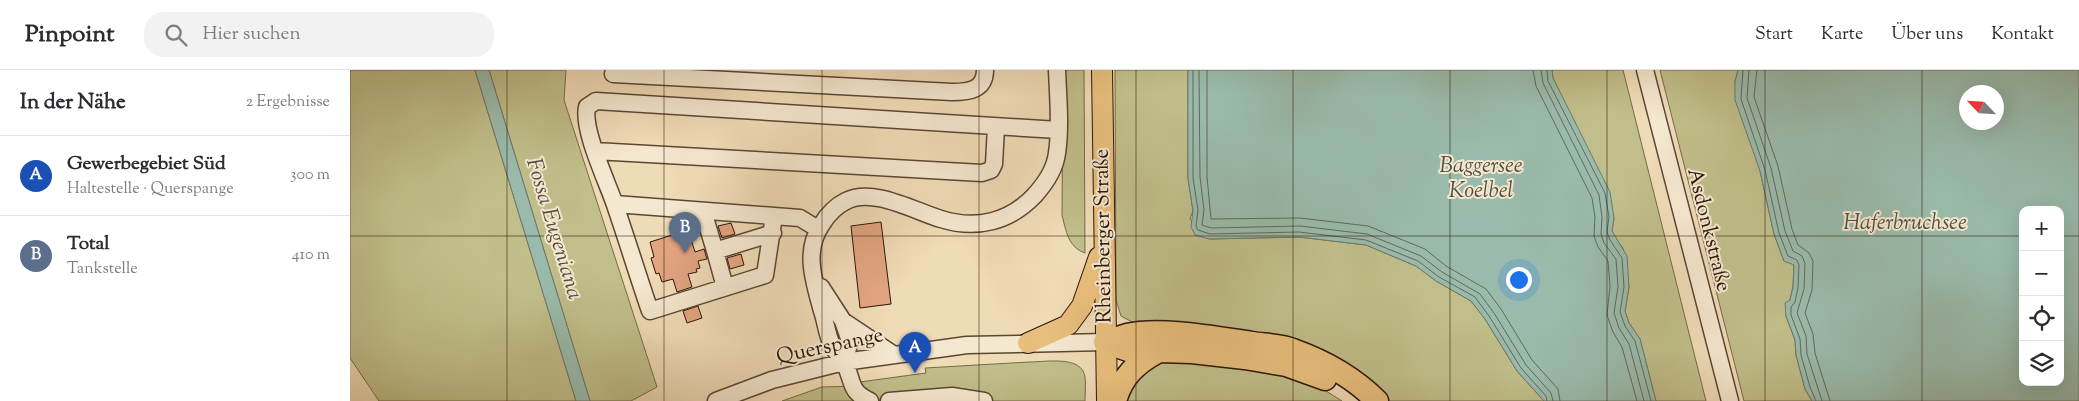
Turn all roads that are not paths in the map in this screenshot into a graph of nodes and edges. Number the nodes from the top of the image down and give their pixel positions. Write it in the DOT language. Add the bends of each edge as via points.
graph roads {
  1 [pos="985,70"];
  2 [pos="1058,70"];
  3 [pos="1102,70"];
  4 [pos="1645,70"];
  5 [pos="623,73"];
  6 [pos="996,127"];
  7 [pos="1058,130"];
  8 [pos="595,151"];
  9 [pos="615,204"];
  10 [pos="703,211"];
  11 [pos="774,224"];
  12 [pos="818,229"];
  13 [pos="1103,243"];
  14 [pos="715,251"];
  15 [pos="813,275"];
  16 [pos="726,288"];
  17 [pos="843,321"];
  18 [pos="1106,342"];
  19 [pos="1028,343"];
  20 [pos="1157,352"];
  21 [pos="894,355"];
  22 [pos="844,362"];
  23 [pos="716,401"];
  24 [pos="870,401"];
  25 [pos="889,401"];
  26 [pos="984,401"];
  27 [pos="1107,401"];
  28 [pos="1115,401"];
  29 [pos="1359,401"];
  30 [pos="1377,401"];
  31 [pos="1730,401"];
  1 -- 5 [label="street" via="980,87 969,92"];
  2 -- 7 [label="street"];
  3 -- 13 [label="main road, Rheinberger Straße"];
  4 -- 31 [label="street, Asdonkstraße"];
  6 -- 7 [label="street"];
  6 -- 8 [label="street" via="994,164 991,170 982,173"];
  6 -- 8 [label="street" via="596,101 587,107 585,116"];
  7 -- 12 [label="street" via="1052,171 1024,207 1008,216 981,224 965,224 942,220 887,200 858,197 828,214"];
  8 -- 9 [label="street"];
  9 -- 10 [label="street"];
  9 -- 16 [label="street" via="650,311"];
  10 -- 11 [label="street"];
  10 -- 14 [label="street"];
  11 -- 12 [label="street" via="800,218"];
  11 -- 14 [label="street"];
  11 -- 16 [label="street" via="765,275"];
  12 -- 15 [label="street" via="810,253"];
  13 -- 18 [label="main road, Rheinberger Straße"];
  13 -- 19 [label="main road" via="1082,306 1068,325"];
  14 -- 16 [label="street"];
  15 -- 17 [label="street"];
  15 -- 22 [label="street" via="832,346"];
  17 -- 21 [label="street"];
  17 -- 22 [label="street" via="850,341"];
  18 -- 19 [label="street, Querspange"];
  18 -- 20 [label="highway" via="1128,350"];
  18 -- 27 [label="main road, Rheinberger Straße"];
  18 -- 30 [label="highway" via="1150,333 1229,339 1291,349 1343,374"];
  19 -- 21 [label="street, Querspange" via="967,345"];
  20 -- 28 [label="highway" via="1128,372"];
  20 -- 29 [label="highway" via="1192,352 1286,365 1318,374"];
  21 -- 22 [label="street, Querspange"];
  22 -- 23 [label="street, Querspange" via="772,380"];
  22 -- 24 [label="street" via="853,388"];
  25 -- 26 [label="street" via="952,396"];
}
